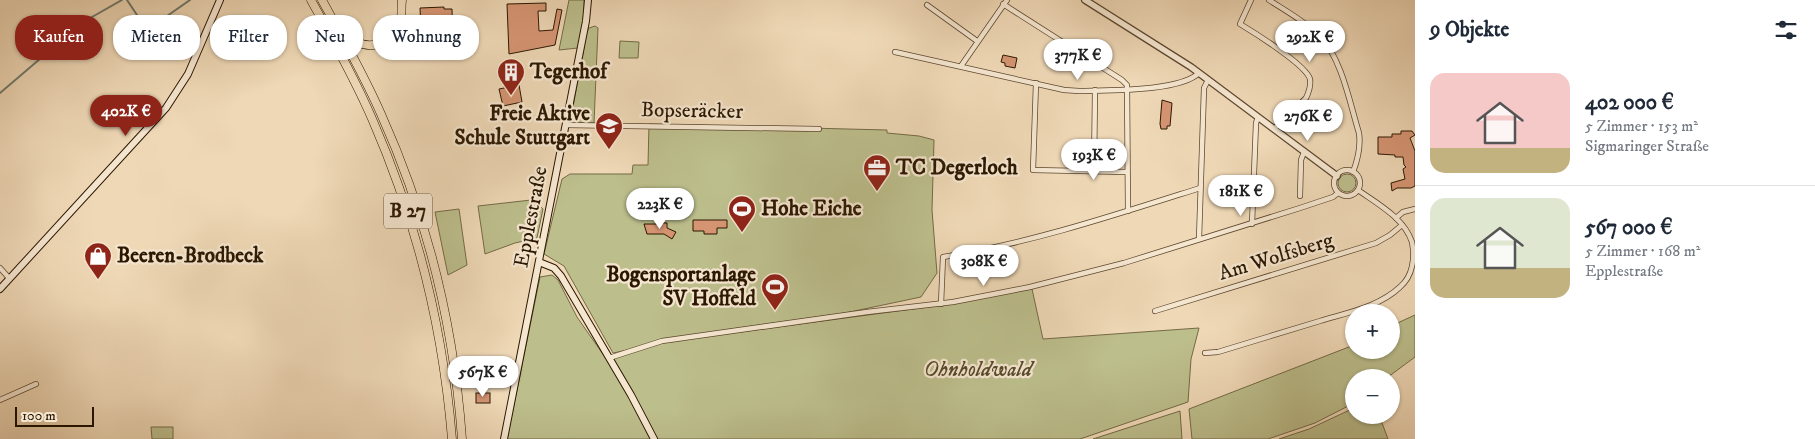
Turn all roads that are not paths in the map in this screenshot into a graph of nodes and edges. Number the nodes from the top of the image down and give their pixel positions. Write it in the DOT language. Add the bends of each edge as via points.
graph roads {
  1 [pos="220,0"];
  2 [pos="305,0"];
  3 [pos="311,0"];
  4 [pos="322,0"];
  5 [pos="402,0"];
  6 [pos="588,0"];
  7 [pos="1085,0"];
  8 [pos="1251,0"];
  9 [pos="1269,0"];
  10 [pos="1005,2"];
  11 [pos="927,5"];
  12 [pos="317,15"];
  13 [pos="319,15"];
  14 [pos="330,15"];
  15 [pos="978,41"];
  16 [pos="363,44"];
  17 [pos="895,52"];
  18 [pos="343,60"];
  19 [pos="353,60"];
  20 [pos="961,66"];
  21 [pos="1199,73"];
  22 [pos="1208,80"];
  23 [pos="1036,83"];
  24 [pos="1127,89"];
  25 [pos="1095,90"];
  26 [pos="1258,117"];
  27 [pos="566,125"];
  28 [pos="1274,128"];
  29 [pos="819,129"];
  30 [pos="1304,152"];
  31 [pos="1094,171"];
  32 [pos="1127,172"];
  33 [pos="1353,172"];
  34 [pos="1337,176"];
  35 [pos="1200,188"];
  36 [pos="1358,190"];
  37 [pos="1338,193"];
  38 [pos="1300,196"];
  39 [pos="1415,209"];
  40 [pos="1128,211"];
  41 [pos="1396,218"];
  42 [pos="1252,224"];
  43 [pos="1402,225"];
  44 [pos="1200,239"];
  45 [pos="539,262"];
  46 [pos="0,268"];
  47 [pos="9,278"];
  48 [pos="0,289"];
  49 [pos="941,304"];
  50 [pos="1155,311"];
  51 [pos="1205,353"];
  52 [pos="609,358"];
  53 [pos="36,384"];
  54 [pos="0,400"];
  55 [pos="452,439"];
  56 [pos="462,439"];
  57 [pos="504,439"];
  58 [pos="654,439"];
  1 -- 47 [label="main road" via="188,74 166,108"];
  2 -- 12 [label="highway"];
  3 -- 13 [label="highway, B 27"];
  4 -- 14 [label="highway, B 27"];
  5 -- 16 [label="highway" via="397,29 384,43"];
  6 -- 27 [label="main road, Epplestraße"];
  7 -- 21 [label="street"];
  8 -- 28 [label="street" via="1240,24 1304,70 1310,80 1306,98"];
  9 -- 33 [label="street" via="1319,34 1331,51 1359,133 1358,156"];
  10 -- 15 [label="street"];
  10 -- 24 [label="street" via="1122,80"];
  11 -- 15 [label="street"];
  15 -- 20 [label="street"];
  17 -- 20 [label="street"];
  18 -- 55 [label="highway, B 27" via="373,120 414,230 440,340"];
  19 -- 56 [label="highway, B 27" via="381,114 424,228 450,338"];
  20 -- 23 [label="street"];
  21 -- 22 [label="street"];
  21 -- 24 [label="street" via="1174,85"];
  22 -- 26 [label="street"];
  22 -- 35 [label="street" via="1204,88"];
  23 -- 25 [label="street" via="1064,90"];
  23 -- 31 [label="street" via="1033,170"];
  24 -- 25 [label="street"];
  24 -- 32 [label="street"];
  25 -- 31 [label="street"];
  26 -- 28 [label="street"];
  26 -- 42 [label="street"];
  27 -- 29 [label="street, Bopseräcker"];
  27 -- 45 [label="main road, Epplestraße"];
  28 -- 30 [label="street"];
  30 -- 34 [label="street"];
  30 -- 38 [label="street"];
  31 -- 32 [label="street"];
  32 -- 40 [label="street"];
  33 -- 34 [label="street" via="1344,171"];
  33 -- 36 [label="street" via="1360,182"];
  34 -- 37 [label="street" via="1334,184"];
  35 -- 40 [label="street"];
  35 -- 44 [label="street"];
  36 -- 37 [label="street" via="1351,196"];
  36 -- 41 [label="street"];
  37 -- 42 [label="street"];
  39 -- 41 [label="street"];
  40 -- 49 [label="street" via="1071,229 943,257"];
  41 -- 43 [label="street"];
  42 -- 44 [label="street"];
  43 -- 50 [label="street, Am Wolfsberg" via="1376,243"];
  43 -- 51 [label="street" via="1412,241 1415,260 1408,278 1392,294 1367,306 1218,352"];
  44 -- 49 [label="street" via="1030,287"];
  45 -- 52 [label="main road" via="558,272"];
  45 -- 57 [label="main road, Epplestraße"];
  46 -- 47 [label="street"];
  47 -- 48 [label="main road"];
  49 -- 52 [label="street" via="662,341"];
  52 -- 58 [label="main road"];
  53 -- 54 [label="street"];
}
